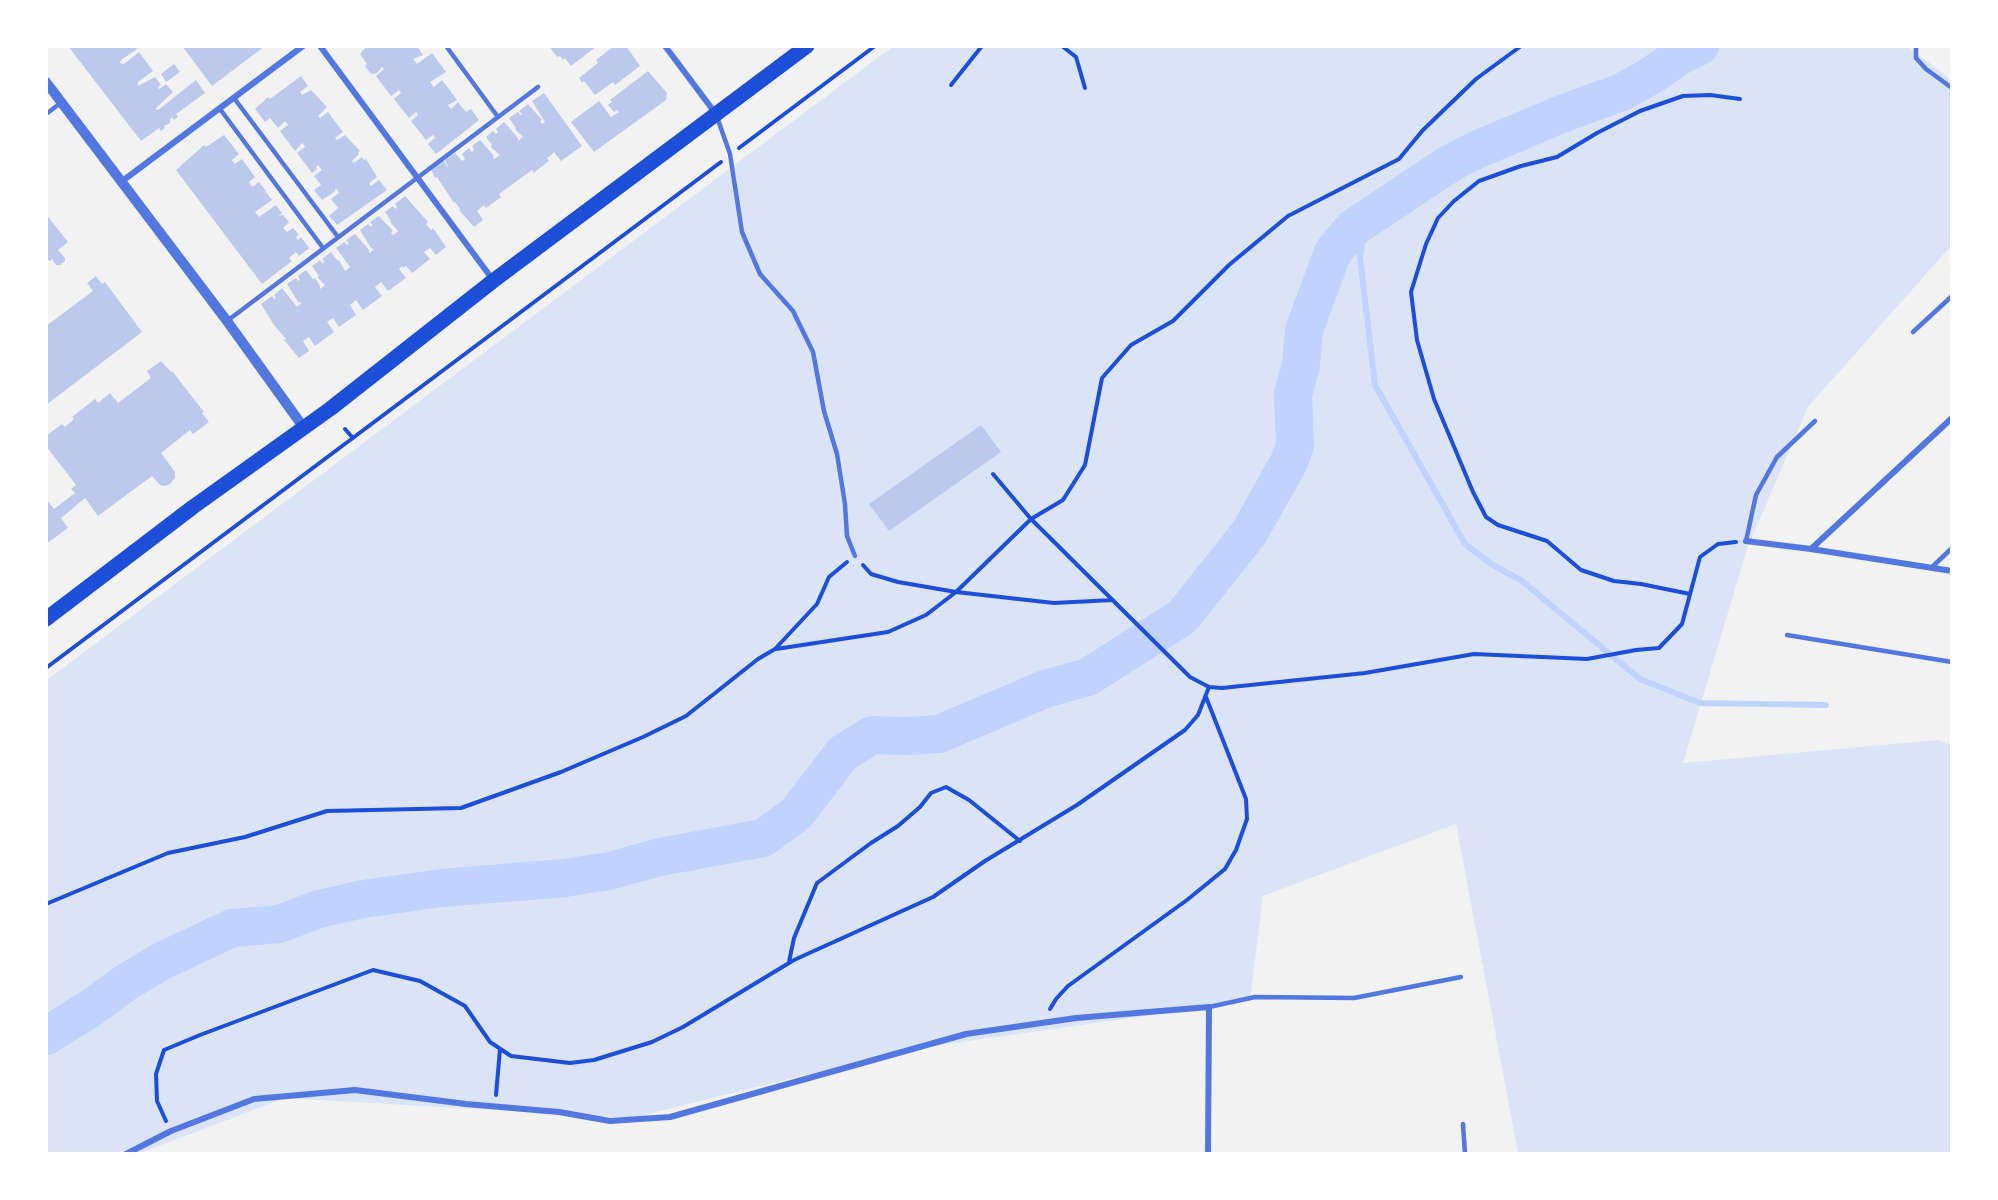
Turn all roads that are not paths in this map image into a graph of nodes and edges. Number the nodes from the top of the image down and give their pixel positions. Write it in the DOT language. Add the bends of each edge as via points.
graph roads {
  1 [pos="303,46"];
  2 [pos="320,46"];
  3 [pos="446,46"];
  4 [pos="665,46"];
  5 [pos="807,46"];
  6 [pos="1916,46"];
  7 [pos="46,82"];
  8 [pos="538,87"];
  9 [pos="1952,88"];
  10 [pos="234,98"];
  11 [pos="62,102"];
  12 [pos="220,109"];
  13 [pos="46,114"];
  14 [pos="716,115"];
  15 [pos="498,117"];
  16 [pos="417,177"];
  17 [pos="121,182"];
  18 [pos="338,237"];
  19 [pos="323,248"];
  20 [pos="493,281"];
  21 [pos="1952,297"];
  22 [pos="227,321"];
  23 [pos="1913,332"];
  24 [pos="1952,418"];
  25 [pos="1815,421"];
  26 [pos="304,428"];
  27 [pos="1746,542"];
  28 [pos="1952,548"];
  29 [pos="1811,549"];
  30 [pos="855,556"];
  31 [pos="1931,568"];
  32 [pos="1952,571"];
  33 [pos="46,619"];
  34 [pos="1787,635"];
  35 [pos="1952,662"];
  36 [pos="1461,976"];
  37 [pos="1209,1007"];
  38 [pos="1463,1124"];
  39 [pos="1465,1153"];
  40 [pos="126,1154"];
  41 [pos="1208,1154"];
  1 -- 10 [label="street"];
  2 -- 16 [label="street"];
  3 -- 15 [label="lane"];
  4 -- 14 [label="street"];
  5 -- 14 [label="main road"];
  6 -- 9 [label="lane" via="1916,58"];
  7 -- 11 [label="street"];
  8 -- 15 [label="lane"];
  10 -- 12 [label="street"];
  10 -- 18 [label="lane"];
  11 -- 13 [label="lane"];
  11 -- 17 [label="street"];
  12 -- 17 [label="street"];
  12 -- 19 [label="lane"];
  14 -- 20 [label="main road"];
  14 -- 30 [label="lane" via="730,154 742,232 760,274 793,311 813,351 837,454 847,536"];
  15 -- 16 [label="lane"];
  16 -- 18 [label="lane"];
  16 -- 20 [label="street"];
  17 -- 22 [label="street"];
  18 -- 19 [label="lane"];
  19 -- 22 [label="lane"];
  20 -- 26 [label="main road"];
  21 -- 23 [label="lane"];
  22 -- 26 [label="street"];
  24 -- 29 [label="street"];
  25 -- 27 [label="lane" via="1778,457 1756,495"];
  26 -- 33 [label="main road"];
  27 -- 29 [label="street"];
  28 -- 31 [label="lane"];
  29 -- 31 [label="street"];
  31 -- 32 [label="street"];
  34 -- 35 [label="lane"];
  36 -- 37 [label="lane" via="1353,998 1255,997"];
  37 -- 40 [label="street" via="1076,1018 966,1034 670,1117 610,1121 355,1090 254,1099 171,1131"];
  37 -- 41 [label="street"];
  38 -- 39 [label="lane"];
}
